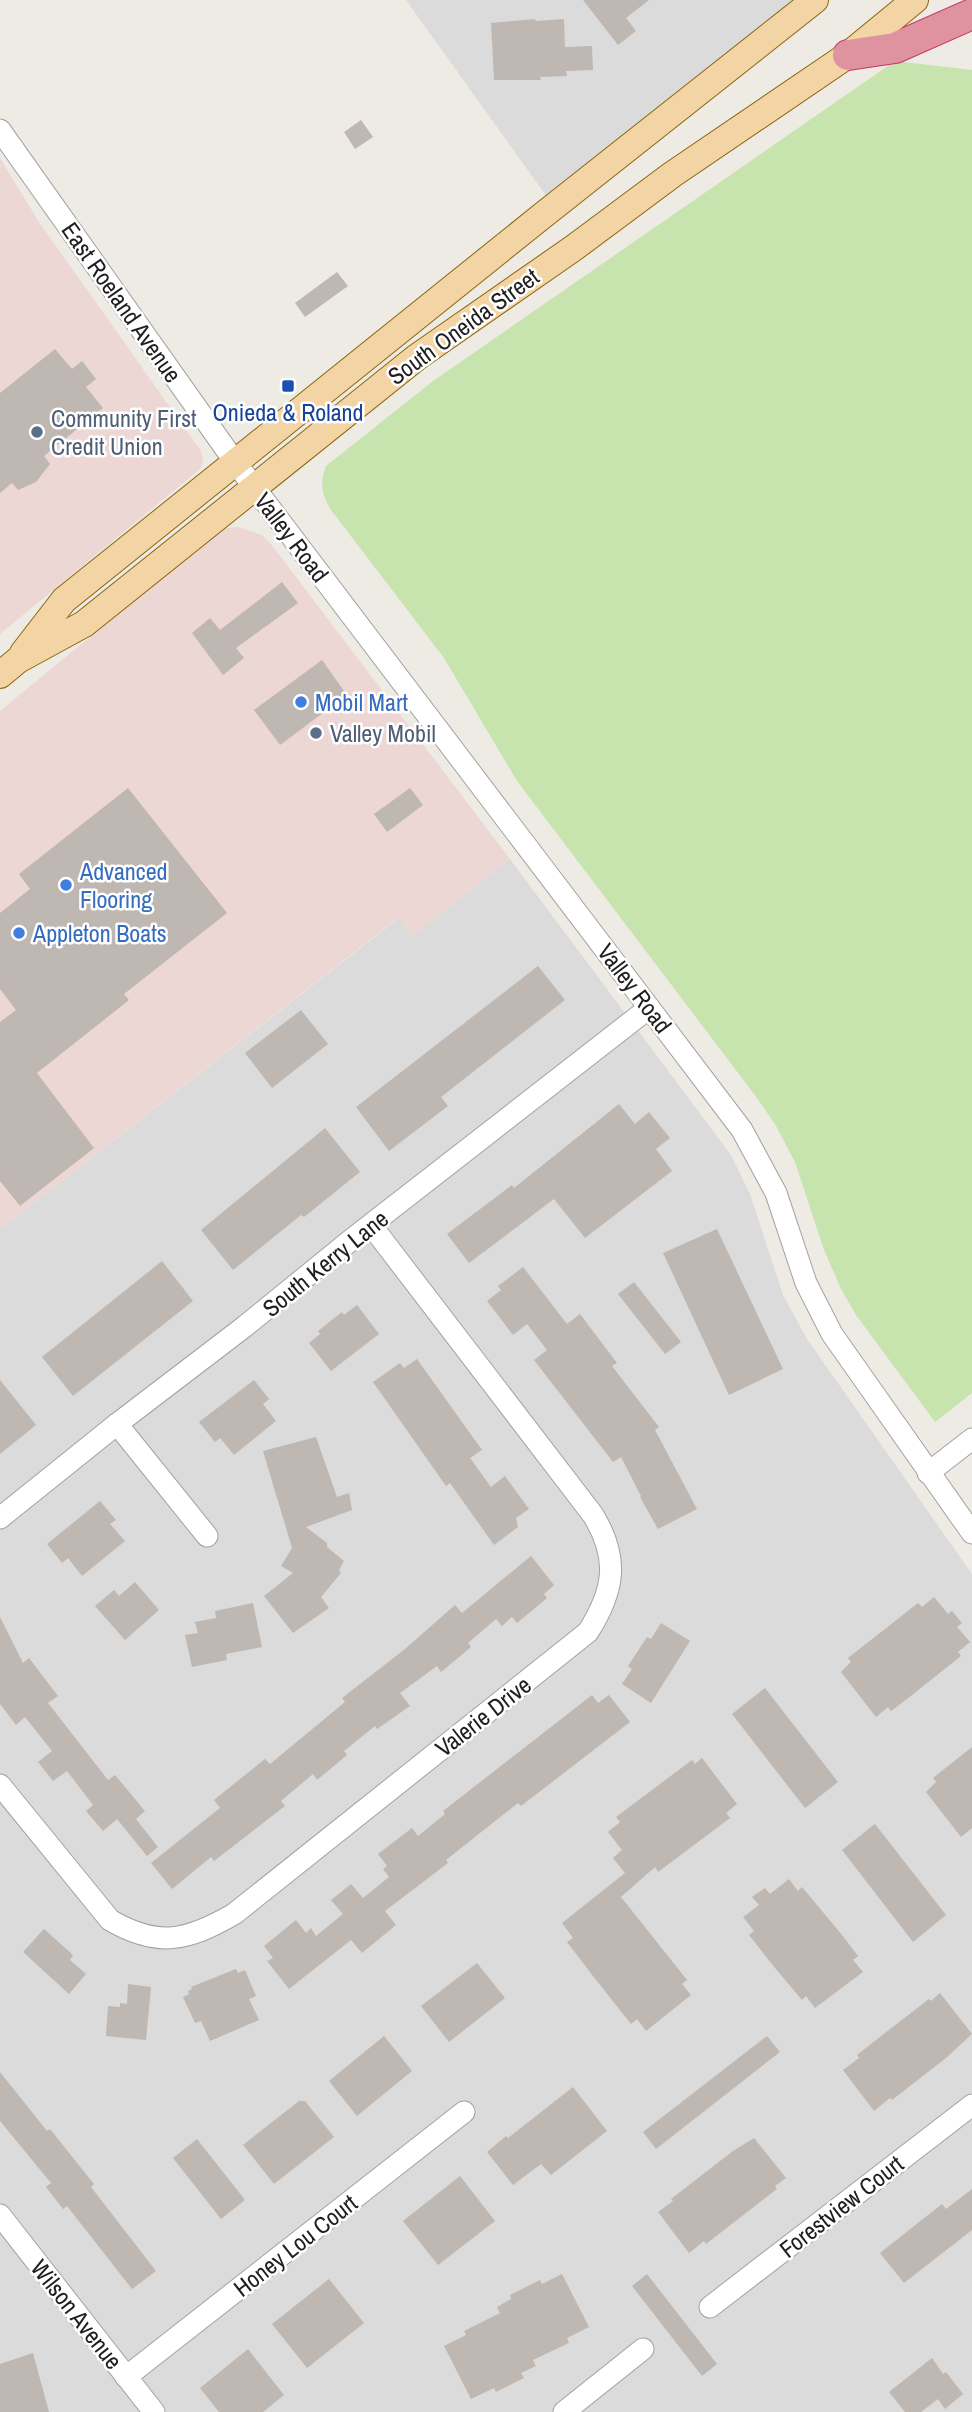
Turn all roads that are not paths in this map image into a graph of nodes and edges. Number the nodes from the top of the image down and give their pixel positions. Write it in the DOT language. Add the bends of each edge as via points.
graph roads {
  1 [pos="815,0"];
  2 [pos="915,0"];
  3 [pos="972,14"];
  4 [pos="848,55"];
  5 [pos="0,130"];
  6 [pos="244,474"];
  7 [pos="9,668"];
  8 [pos="649,1008"];
  9 [pos="371,1225"];
  10 [pos="117,1424"];
  11 [pos="972,1439"];
  12 [pos="928,1472"];
  13 [pos="0,1518"];
  14 [pos="972,1533"];
  15 [pos="207,1536"];
  16 [pos="0,1785"];
  17 [pos="972,2105"];
  18 [pos="464,2112"];
  19 [pos="0,2216"];
  20 [pos="709,2306"];
  21 [pos="643,2349"];
  22 [pos="126,2377"];
  23 [pos="154,2412"];
  24 [pos="564,2412"];
  1 -- 6 [label="main road, South Oneida Street"];
  2 -- 4 [label="main road, South Oneida Street"];
  3 -- 4 [label="highway" via="895,48"];
  4 -- 6 [label="main road, South Oneida Street"];
  5 -- 6 [label="street, East Roeland Avenue"];
  6 -- 7 [label="main road, South Oneida Street" via="84,624"];
  6 -- 8 [label="street, Valley Road"];
  8 -- 9 [label="street, South Kerry Lane"];
  8 -- 12 [label="street, Valley Road" via="742,1130 776,1193 806,1283 823,1317"];
  9 -- 10 [label="street, South Kerry Lane"];
  9 -- 16 [label="street, Valerie Drive" via="602,1530 609,1547 610,1585 587,1632 234,1914 194,1934 151,1938 110,1920"];
  10 -- 13 [label="street, South Kerry Lane"];
  10 -- 15 [label="street"];
  11 -- 12 [label="street"];
  12 -- 14 [label="street, Valley Road"];
  17 -- 20 [label="street, Forestview Court"];
  18 -- 22 [label="street, Honey Lou Court"];
  19 -- 22 [label="street, Wilson Avenue"];
  21 -- 24 [label="street"];
  22 -- 23 [label="street, Wilson Avenue"];
}
